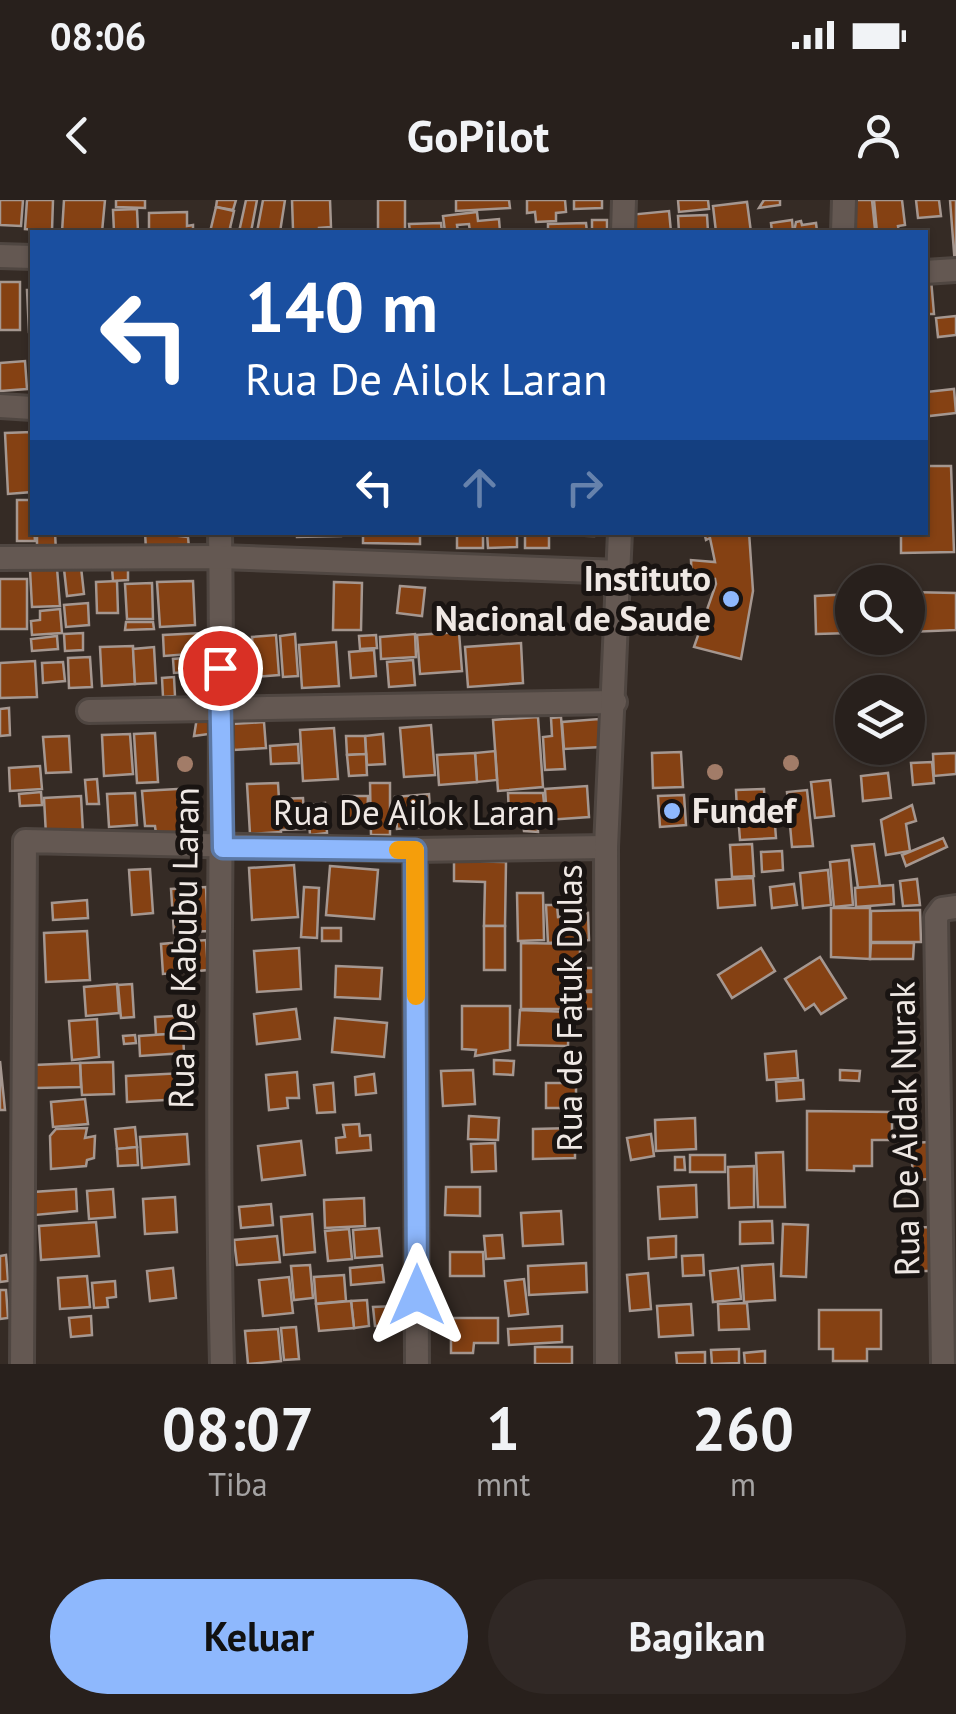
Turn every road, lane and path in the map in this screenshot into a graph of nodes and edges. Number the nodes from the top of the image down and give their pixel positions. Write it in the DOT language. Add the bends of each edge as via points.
graph roads {
  1 [pos="624,200"];
  2 [pos="844,200"];
  3 [pos="623,230"];
  4 [pos="843,230"];
  5 [pos="0,256"];
  6 [pos="30,257"];
  7 [pos="956,270"];
  8 [pos="928,272"];
  9 [pos="0,406"];
  10 [pos="30,408"];
  11 [pos="220,535"];
  12 [pos="620,535"];
  13 [pos="220,556"];
  14 [pos="0,558"];
  15 [pos="620,572"];
  16 [pos="615,702"];
  17 [pos="220,706"];
  18 [pos="89,710"];
  19 [pos="606,847"];
  20 [pos="223,848"];
  21 [pos="415,850"];
  22 [pos="956,907"];
  23 [pos="948,1028"];
  24 [pos="949,1158"];
  25 [pos="22,1364"];
  26 [pos="222,1364"];
  27 [pos="417,1364"];
  28 [pos="606,1364"];
  29 [pos="943,1364"];
  1 -- 3 [label="street"];
  2 -- 4 [label="street"];
  5 -- 6 [label="street"];
  7 -- 8 [label="street"];
  9 -- 10 [label="street"];
  11 -- 13 [label="street, Rua De Kabubu Laran"];
  12 -- 15 [label="street, Rua de Fatuk Dulas"];
  13 -- 14 [label="street"];
  13 -- 15 [label="street"];
  13 -- 17 [label="street, Rua De Kabubu Laran"];
  15 -- 16 [label="street, Rua de Fatuk Dulas"];
  16 -- 17 [label="street"];
  16 -- 19 [label="street, Rua de Fatuk Dulas"];
  17 -- 18 [label="street"];
  17 -- 20 [label="street, Rua De Kabubu Laran"];
  19 -- 21 [label="street, Rua De Ailok Laran"];
  19 -- 28 [label="street, Rua de Fatuk Dulas"];
  20 -- 21 [label="street, Rua De Ailok Laran"];
  20 -- 25 [label="street, Rua De Ailok Laran" via="26,841"];
  20 -- 26 [label="street, Rua De Kabubu Laran" via="216,1134"];
  21 -- 27 [label="street"];
  22 -- 23 [label="street, Rua De Aidak Nurak" via="936,918"];
  23 -- 24 [label="street, Rua De Aidak Nurak"];
  24 -- 29 [label="street, Rua De Aidak Nurak"];
}
